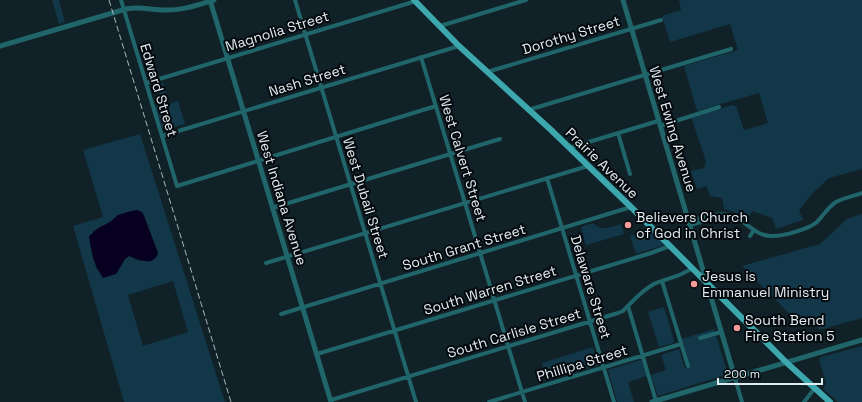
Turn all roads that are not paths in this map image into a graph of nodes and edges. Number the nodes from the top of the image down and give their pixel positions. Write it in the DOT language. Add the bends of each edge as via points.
graph roads {
  1 [pos="120,0"];
  2 [pos="211,0"];
  3 [pos="295,0"];
  4 [pos="526,0"];
  5 [pos="623,0"];
  6 [pos="415,1"];
  7 [pos="514,2"];
  8 [pos="123,10"];
  9 [pos="661,20"];
  10 [pos="439,26"];
  11 [pos="631,29"];
  12 [pos="305,35"];
  13 [pos="0,46"];
  14 [pos="459,46"];
  15 [pos="731,50"];
  16 [pos="422,57"];
  17 [pos="228,58"];
  18 [pos="487,72"];
  19 [pos="645,75"];
  20 [pos="146,82"];
  21 [pos="321,88"];
  22 [pos="436,106"];
  23 [pos="720,107"];
  24 [pos="528,110"];
  25 [pos="244,111"];
  26 [pos="659,123"];
  27 [pos="618,133"];
  28 [pos="162,136"];
  29 [pos="336,136"];
  30 [pos="500,139"];
  31 [pos="569,148"];
  32 [pos="450,154"];
  33 [pos="258,160"];
  34 [pos="588,166"];
  35 [pos="630,174"];
  36 [pos="547,178"];
  37 [pos="350,184"];
  38 [pos="862,194"];
  39 [pos="465,203"];
  40 [pos="631,207"];
  41 [pos="272,208"];
  42 [pos="689,223"];
  43 [pos="561,229"];
  44 [pos="754,230"];
  45 [pos="365,233"];
  46 [pos="750,236"];
  47 [pos="670,246"];
  48 [pos="480,254"];
  49 [pos="287,257"];
  50 [pos="266,263"];
  51 [pos="692,268"];
  52 [pos="576,276"];
  53 [pos="662,281"];
  54 [pos="707,283"];
  55 [pos="380,284"];
  56 [pos="494,300"];
  57 [pos="628,306"];
  58 [pos="303,307"];
  59 [pos="281,314"];
  60 [pos="590,322"];
  61 [pos="394,330"];
  62 [pos="721,332"];
  63 [pos="700,338"];
  64 [pos="862,340"];
  65 [pos="681,344"];
  66 [pos="508,346"];
  67 [pos="317,354"];
  68 [pos="643,356"];
  69 [pos="786,363"];
  70 [pos="688,366"];
  71 [pos="604,368"];
  72 [pos="408,377"];
  73 [pos="735,378"];
  74 [pos="815,388"];
  75 [pos="522,392"];
  76 [pos="331,401"];
  77 [pos="654,401"];
  78 [pos="416,402"];
  79 [pos="489,402"];
  80 [pos="525,402"];
  81 [pos="614,402"];
  82 [pos="742,402"];
  83 [pos="804,402"];
  84 [pos="830,402"];
  1 -- 8 [label="street, Edward Street"];
  2 -- 8 [label="street" via="185,9 138,7"];
  2 -- 17 [label="street, West Indiana Avenue"];
  3 -- 12 [label="street, West Dubail Street"];
  4 -- 7 [label="street"];
  5 -- 11 [label="street, West Ewing Avenue"];
  6 -- 10 [label="main road, Prairie Avenue"];
  6 -- 12 [label="street, Magnolia Street"];
  7 -- 10 [label="street"];
  8 -- 13 [label="street"];
  8 -- 20 [label="street, Edward Street"];
  9 -- 11 [label="street, Dorothy Street"];
  10 -- 14 [label="main road, Prairie Avenue"];
  11 -- 18 [label="street, Dorothy Street"];
  11 -- 19 [label="street, West Ewing Avenue"];
  12 -- 17 [label="street, Magnolia Street"];
  12 -- 21 [label="street, West Dubail Street"];
  14 -- 16 [label="street, Nash Street"];
  14 -- 18 [label="main road, Prairie Avenue"];
  15 -- 19 [label="street"];
  16 -- 21 [label="street, Nash Street"];
  16 -- 22 [label="street, West Calvert Street"];
  17 -- 20 [label="street, Magnolia Street"];
  17 -- 25 [label="street, West Indiana Avenue"];
  18 -- 24 [label="main road, Prairie Avenue"];
  19 -- 24 [label="street"];
  19 -- 26 [label="street, West Ewing Avenue"];
  20 -- 28 [label="street, Edward Street"];
  21 -- 25 [label="street, Nash Street"];
  21 -- 29 [label="street, West Dubail Street"];
  22 -- 29 [label="street"];
  22 -- 32 [label="street, West Calvert Street"];
  23 -- 26 [label="street"];
  24 -- 31 [label="main road, Prairie Avenue"];
  25 -- 28 [label="street, Nash Street"];
  25 -- 33 [label="street, West Indiana Avenue"];
  26 -- 27 [label="street"];
  26 -- 42 [label="street, West Ewing Avenue"];
  27 -- 31 [label="street"];
  27 -- 35 [label="street"];
  28 -- 33 [label="street, Edward Street" via="177,186"];
  29 -- 33 [label="street"];
  29 -- 37 [label="street, West Dubail Street"];
  30 -- 32 [label="street"];
  31 -- 34 [label="main road, Prairie Avenue"];
  32 -- 37 [label="street"];
  32 -- 39 [label="street, West Calvert Street"];
  33 -- 41 [label="street, West Indiana Avenue"];
  34 -- 36 [label="street"];
  34 -- 40 [label="main road, Prairie Avenue"];
  36 -- 39 [label="street"];
  36 -- 43 [label="street, Delaware Street"];
  37 -- 41 [label="street"];
  37 -- 45 [label="street, West Dubail Street"];
  38 -- 44 [label="street" via="836,202 810,226 775,236"];
  39 -- 45 [label="street"];
  39 -- 48 [label="street, West Calvert Street"];
  40 -- 43 [label="street, South Grant Street"];
  40 -- 47 [label="main road, Prairie Avenue"];
  41 -- 49 [label="street, West Indiana Avenue"];
  42 -- 44 [label="street" via="706,216 731,215"];
  42 -- 54 [label="street, West Ewing Avenue"];
  43 -- 48 [label="street, South Grant Street"];
  43 -- 52 [label="street, Delaware Street"];
  44 -- 46 [label="street"];
  45 -- 49 [label="street"];
  45 -- 55 [label="street, West Dubail Street"];
  47 -- 51 [label="main road, Prairie Avenue"];
  47 -- 52 [label="street, South Warren Street"];
  48 -- 55 [label="street, South Grant Street"];
  48 -- 56 [label="street, West Calvert Street"];
  49 -- 50 [label="street"];
  49 -- 58 [label="street, West Indiana Avenue"];
  51 -- 53 [label="street, South Carlisle Street" via="686,273"];
  51 -- 54 [label="main road, Prairie Avenue"];
  52 -- 56 [label="street, South Warren Street"];
  52 -- 60 [label="street, Delaware Street"];
  53 -- 57 [label="street, South Carlisle Street" via="643,291"];
  53 -- 65 [label="street"];
  54 -- 62 [label="street, West Ewing Avenue"];
  54 -- 69 [label="main road, Prairie Avenue"];
  55 -- 58 [label="street, South Grant Street"];
  55 -- 61 [label="street, West Dubail Street"];
  56 -- 61 [label="street, South Warren Street"];
  56 -- 66 [label="street, West Calvert Street"];
  57 -- 60 [label="street, South Carlisle Street" via="618,313"];
  57 -- 68 [label="street"];
  58 -- 59 [label="street, South Grant Street"];
  58 -- 67 [label="street, West Indiana Avenue"];
  60 -- 66 [label="street, South Carlisle Street"];
  60 -- 71 [label="street, Delaware Street"];
  61 -- 67 [label="street, South Warren Street"];
  61 -- 72 [label="street, West Dubail Street"];
  62 -- 63 [label="street"];
  62 -- 73 [label="street, West Ewing Avenue"];
  64 -- 69 [label="street"];
  65 -- 68 [label="street, Phillipa Street"];
  65 -- 70 [label="street"];
  66 -- 72 [label="street, South Carlisle Street"];
  66 -- 75 [label="street, West Calvert Street"];
  67 -- 76 [label="street, West Indiana Avenue"];
  68 -- 71 [label="street, Phillipa Street"];
  68 -- 77 [label="street"];
  69 -- 73 [label="street"];
  69 -- 74 [label="main road, Prairie Avenue"];
  71 -- 75 [label="street, Phillipa Street"];
  71 -- 81 [label="street, Delaware Street"];
  72 -- 76 [label="street, South Carlisle Street"];
  72 -- 78 [label="street, West Dubail Street"];
  73 -- 77 [label="street"];
  73 -- 82 [label="street, West Ewing Avenue"];
  74 -- 83 [label="street"];
  74 -- 84 [label="main road, Prairie Avenue"];
  75 -- 79 [label="street, Phillipa Street"];
  75 -- 80 [label="street, West Calvert Street"];
}
